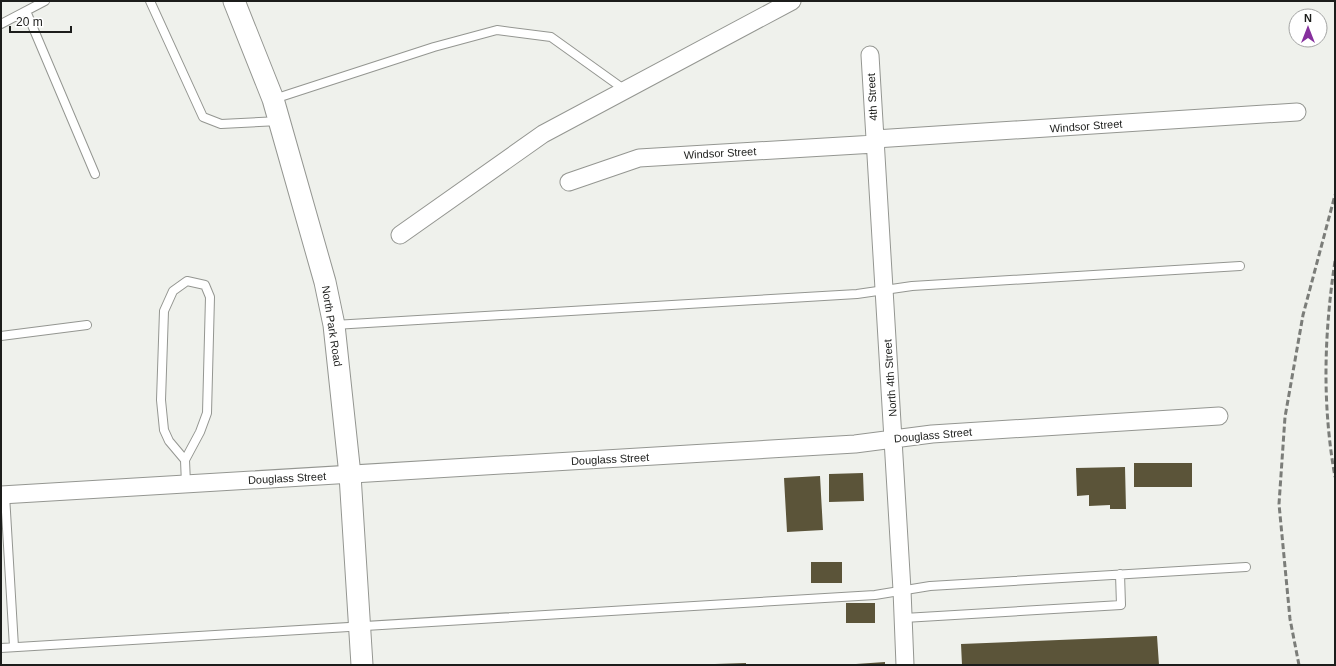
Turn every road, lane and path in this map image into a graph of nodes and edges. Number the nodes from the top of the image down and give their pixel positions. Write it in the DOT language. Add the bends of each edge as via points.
graph roads {
  1 [pos="45,1"];
  2 [pos="150,1"];
  3 [pos="234,1"];
  4 [pos="792,1"];
  5 [pos="777,5"];
  6 [pos="26,11"];
  7 [pos="1,24"];
  8 [pos="870,55"];
  9 [pos="625,90"];
  10 [pos="273,99"];
  11 [pos="1297,112"];
  12 [pos="279,121"];
  13 [pos="875,141"];
  14 [pos="95,174"];
  15 [pos="569,182"];
  16 [pos="400,235"];
  17 [pos="1240,266"];
  18 [pos="884,290"];
  19 [pos="87,325"];
  20 [pos="334,325"];
  21 [pos="1,336"];
  22 [pos="1219,416"];
  23 [pos="894,439"];
  24 [pos="185,460"];
  25 [pos="350,475"];
  26 [pos="186,484"];
  27 [pos="3,495"];
  28 [pos="1246,567"];
  29 [pos="1120,574"];
  30 [pos="902,590"];
  31 [pos="904,618"];
  32 [pos="360,626"];
  33 [pos="14,647"];
  34 [pos="1,648"];
  35 [pos="362,665"];
  36 [pos="905,665"];
  1 -- 6 [label="lane"];
  2 -- 12 [label="lane" via="203,117 221,124"];
  3 -- 10 [label="street, North Park Road"];
  4 -- 5 [label="street"];
  5 -- 9 [label="street"];
  6 -- 7 [label="lane"];
  6 -- 14 [label="lane"];
  8 -- 13 [label="street, 4th Street"];
  9 -- 10 [label="lane" via="551,37 497,30 434,47"];
  9 -- 16 [label="street" via="543,134"];
  10 -- 12 [label="street, North Park Road"];
  11 -- 13 [label="street, Windsor Street"];
  12 -- 20 [label="street, North Park Road" via="325,282"];
  13 -- 15 [label="street, Windsor Street" via="640,158"];
  13 -- 18 [label="street, North 4th Street"];
  17 -- 18 [label="lane" via="912,286"];
  18 -- 20 [label="lane" via="857,294"];
  18 -- 23 [label="street, North 4th Street"];
  19 -- 21 [label="lane"];
  20 -- 25 [label="street, North Park Road"];
  22 -- 23 [label="street, Douglass Street" via="932,434"];
  23 -- 25 [label="street, Douglass Street" via="855,444"];
  23 -- 30 [label="street, North 4th Street"];
  24 -- 24 [label="lane" via="169,442 164,430 161,400 164,311 173,291 187,281 205,285 210,297 208,413"];
  24 -- 26 [label="lane"];
  25 -- 26 [label="street, Douglass Street"];
  25 -- 32 [label="street, North Park Road"];
  26 -- 27 [label="street, Douglass Street"];
  27 -- 33 [label="lane"];
  28 -- 29 [label="lane"];
  29 -- 30 [label="lane"];
  29 -- 31 [label="lane" via="1121,605"];
  30 -- 31 [label="street, North 4th Street"];
  30 -- 32 [label="lane" via="875,595"];
  31 -- 36 [label="street, North 4th Street"];
  32 -- 33 [label="lane"];
  32 -- 35 [label="street, North Park Road"];
  33 -- 34 [label="lane"];
}
